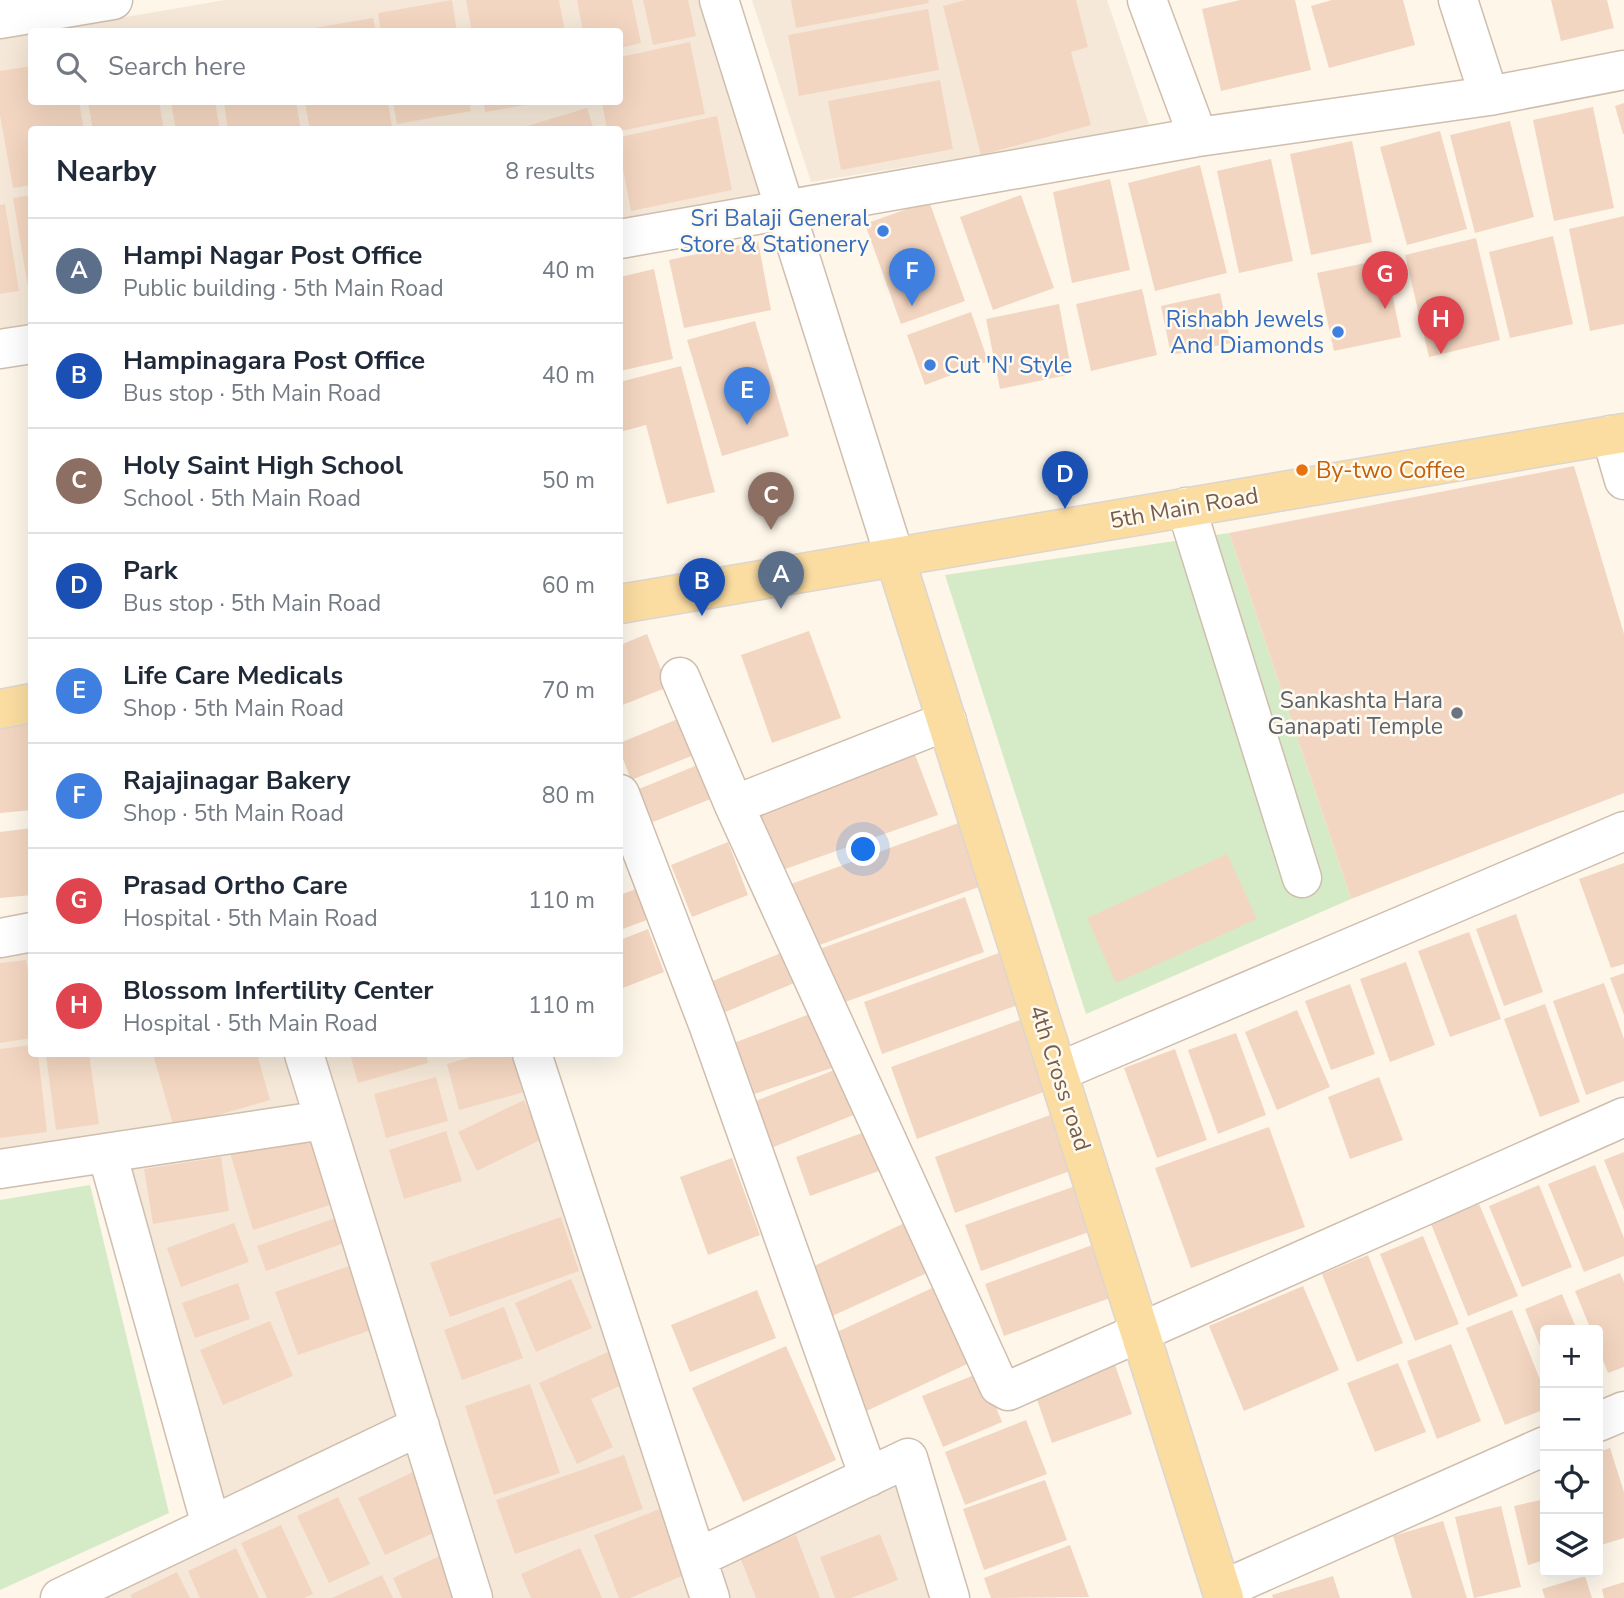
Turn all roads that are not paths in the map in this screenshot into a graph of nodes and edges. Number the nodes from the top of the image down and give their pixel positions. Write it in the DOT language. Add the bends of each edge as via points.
graph roads {
  1 [pos="113,0"];
  2 [pos="719,0"];
  3 [pos="1147,0"];
  4 [pos="1458,0"];
  5 [pos="0,19"];
  6 [pos="1624,70"];
  7 [pos="1489,96"];
  8 [pos="1198,136"];
  9 [pos="785,209"];
  10 [pos="623,238"];
  11 [pos="28,345"];
  12 [pos="0,349"];
  13 [pos="1617,434"];
  14 [pos="1624,480"];
  15 [pos="1186,507"];
  16 [pos="895,558"];
  17 [pos="623,603"];
  18 [pos="680,677"];
  19 [pos="28,704"];
  20 [pos="0,709"];
  21 [pos="947,721"];
  22 [pos="623,802"];
  23 [pos="734,804"];
  24 [pos="1624,831"];
  25 [pos="1302,878"];
  26 [pos="28,933"];
  27 [pos="0,938"];
  28 [pos="305,1057"];
  29 [pos="533,1057"];
  30 [pos="1058,1072"];
  31 [pos="1624,1117"];
  32 [pos="324,1119"];
  33 [pos="107,1153"];
  34 [pos="0,1169"];
  35 [pos="1141,1333"];
  36 [pos="1624,1410"];
  37 [pos="1603,1420"];
  38 [pos="420,1426"];
  39 [pos="1540,1448"];
  40 [pos="869,1477"];
  41 [pos="211,1525"];
  42 [pos="697,1558"];
  43 [pos="1223,1594"];
  44 [pos="60,1598"];
  45 [pos="473,1598"];
  46 [pos="710,1598"];
  47 [pos="950,1598"];
  1 -- 5 [label="street"];
  2 -- 9 [label="street"];
  3 -- 8 [label="street"];
  4 -- 7 [label="street"];
  6 -- 7 [label="street"];
  7 -- 8 [label="street"];
  8 -- 9 [label="street"];
  9 -- 10 [label="street"];
  9 -- 16 [label="street"];
  11 -- 12 [label="street"];
  13 -- 14 [label="street"];
  13 -- 15 [label="main road, 5th Main Road"];
  15 -- 16 [label="main road, 5th Main Road"];
  15 -- 25 [label="street"];
  16 -- 17 [label="main road, 5th Main Road"];
  16 -- 21 [label="main road, 4th Cross road"];
  18 -- 23 [label="street"];
  19 -- 20 [label="main road"];
  21 -- 23 [label="street"];
  21 -- 30 [label="main road, 4th Cross road"];
  22 -- 40 [label="street" via="708,1024"];
  23 -- 35 [label="street" via="999,1386 1008,1391"];
  24 -- 30 [label="street"];
  26 -- 27 [label="street"];
  28 -- 32 [label="street"];
  29 -- 42 [label="street"];
  30 -- 35 [label="main road, 4th Cross road"];
  31 -- 35 [label="street"];
  32 -- 33 [label="street"];
  32 -- 38 [label="street"];
  33 -- 34 [label="street"];
  33 -- 41 [label="street"];
  35 -- 43 [label="main road, 4th Cross road"];
  36 -- 37 [label="street"];
  38 -- 41 [label="street"];
  38 -- 45 [label="street"];
  39 -- 43 [label="street"];
  40 -- 42 [label="street"];
  40 -- 47 [label="street" via="908,1458"];
  41 -- 44 [label="street"];
  42 -- 46 [label="street"];
}
